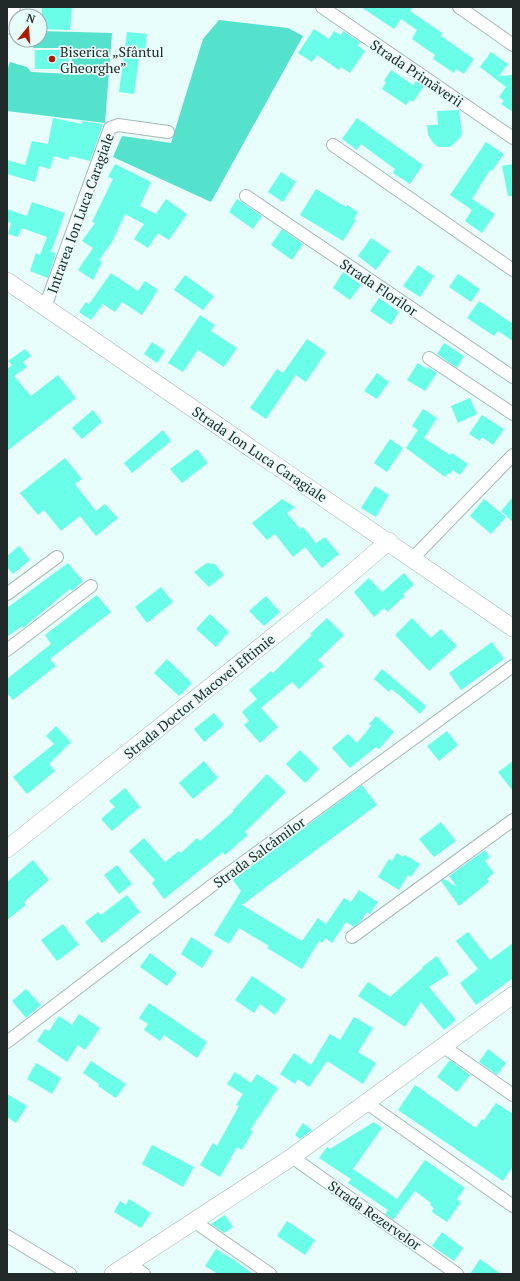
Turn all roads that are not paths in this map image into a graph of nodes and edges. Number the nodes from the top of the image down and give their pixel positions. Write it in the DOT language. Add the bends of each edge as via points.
graph roads {
  1 [pos="14,7"];
  2 [pos="322,7"];
  3 [pos="459,7"];
  4 [pos="7,28"];
  5 [pos="513,45"];
  6 [pos="168,132"];
  7 [pos="513,138"];
  8 [pos="333,145"];
  9 [pos="246,196"];
  10 [pos="513,270"];
  11 [pos="7,281"];
  12 [pos="46,308"];
  13 [pos="429,358"];
  14 [pos="513,377"];
  15 [pos="513,414"];
  16 [pos="513,455"];
  17 [pos="389,541"];
  18 [pos="57,557"];
  19 [pos="413,558"];
  20 [pos="91,586"];
  21 [pos="7,594"];
  22 [pos="513,628"];
  23 [pos="7,650"];
  24 [pos="513,666"];
  25 [pos="513,820"];
  26 [pos="7,849"];
  27 [pos="352,937"];
  28 [pos="513,995"];
  29 [pos="7,1042"];
  30 [pos="444,1047"];
  31 [pos="513,1095"];
  32 [pos="367,1103"];
  33 [pos="292,1157"];
  34 [pos="513,1206"];
  35 [pos="195,1222"];
  36 [pos="7,1236"];
  37 [pos="130,1264"];
  38 [pos="70,1274"];
  39 [pos="114,1274"];
  40 [pos="144,1274"];
  41 [pos="270,1274"];
  42 [pos="458,1274"];
  1 -- 4 [label="street"];
  2 -- 7 [label="street, Strada Primăverii"];
  3 -- 5 [label="street"];
  6 -- 12 [label="street, Intrarea Ion Luca Caragiale" via="118,125 110,128"];
  8 -- 10 [label="street"];
  9 -- 14 [label="street, Strada Florilor"];
  11 -- 12 [label="street, Strada Ion Luca Caragiale"];
  12 -- 17 [label="street, Strada Ion Luca Caragiale"];
  13 -- 15 [label="street"];
  16 -- 19 [label="street"];
  17 -- 19 [label="street, Strada Ion Luca Caragiale"];
  17 -- 26 [label="street, Strada Doctor Macovei Eftimie" via="334,588"];
  18 -- 21 [label="street"];
  19 -- 22 [label="street, Strada Ion Luca Caragiale"];
  20 -- 23 [label="street"];
  24 -- 29 [label="street, Strada Salcâmilor" via="210,887"];
  25 -- 27 [label="street"];
  28 -- 30 [label="street"];
  30 -- 31 [label="street"];
  30 -- 32 [label="street"];
  32 -- 33 [label="street"];
  32 -- 34 [label="street"];
  33 -- 35 [label="street"];
  33 -- 42 [label="street, Strada Rezervelor"];
  35 -- 37 [label="street"];
  35 -- 41 [label="street"];
  36 -- 38 [label="street"];
  37 -- 39 [label="street"];
  37 -- 40 [label="street"];
}
